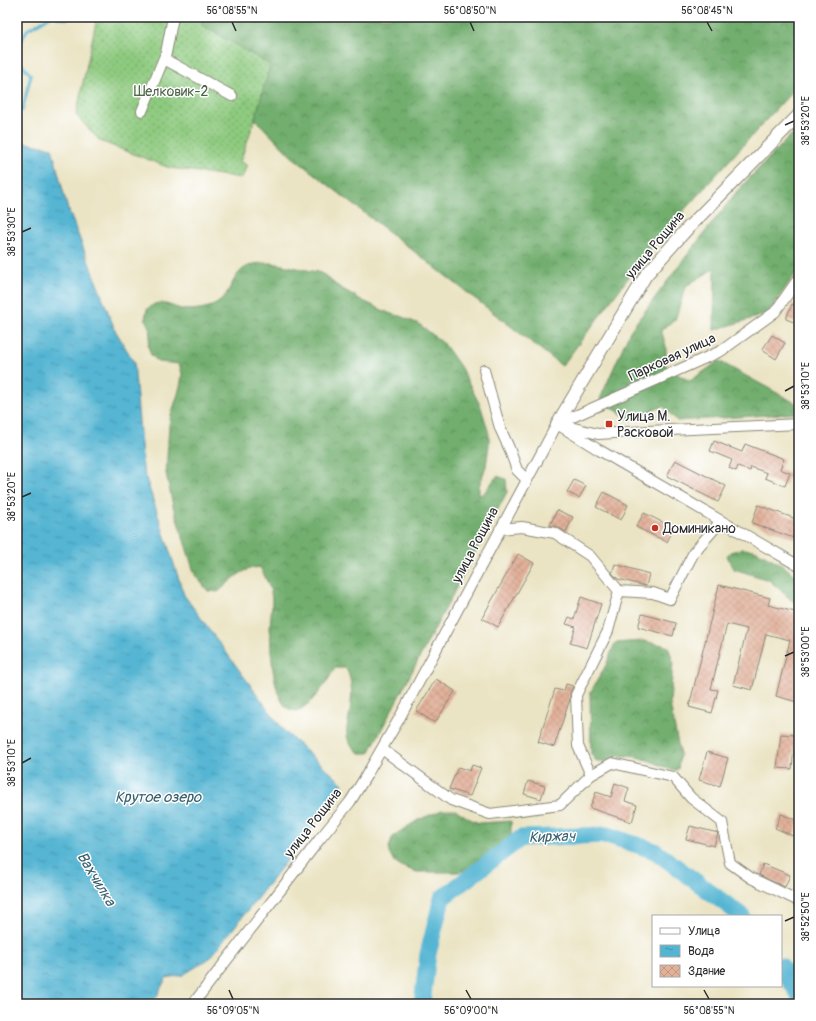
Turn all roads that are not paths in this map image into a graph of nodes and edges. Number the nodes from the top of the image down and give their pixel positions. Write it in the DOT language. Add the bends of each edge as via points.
graph roads {
  1 [pos="173,17"];
  2 [pos="164,59"];
  3 [pos="232,96"];
  4 [pos="142,111"];
  5 [pos="799,115"];
  6 [pos="799,278"];
  7 [pos="484,370"];
  8 [pos="557,424"];
  9 [pos="799,424"];
  10 [pos="598,434"];
  11 [pos="599,450"];
  12 [pos="527,480"];
  13 [pos="721,520"];
  14 [pos="500,529"];
  15 [pos="799,566"];
  16 [pos="619,591"];
  17 [pos="382,749"];
  18 [pos="590,775"];
  19 [pos="799,901"];
  20 [pos="193,1004"];
  1 -- 2 [label="street"];
  2 -- 3 [label="street"];
  2 -- 4 [label="street"];
  5 -- 8 [label="street, улица Рощина" via="687,229 646,275"];
  6 -- 8 [label="street, Парковая улица" via="775,312 721,351"];
  7 -- 12 [label="street" via="500,428 517,470"];
  8 -- 10 [label="street"];
  8 -- 11 [label="street"];
  8 -- 12 [label="street, улица Рощина"];
  9 -- 10 [label="street"];
  10 -- 11 [label="street" via="595,442"];
  11 -- 13 [label="street"];
  12 -- 14 [label="street, улица Рощина"];
  13 -- 15 [label="street"];
  13 -- 16 [label="street" via="694,552 670,600 653,593"];
  14 -- 16 [label="street" via="522,527 555,533 590,556"];
  14 -- 17 [label="street, улица Рощина"];
  16 -- 18 [label="street" via="608,631 576,695 578,746"];
  17 -- 18 [label="street" via="451,800 490,814 560,805"];
  17 -- 20 [label="street, улица Рощина" via="350,802"];
  18 -- 19 [label="street" via="612,763 673,778 691,798 722,822 730,863 751,878"];
}
